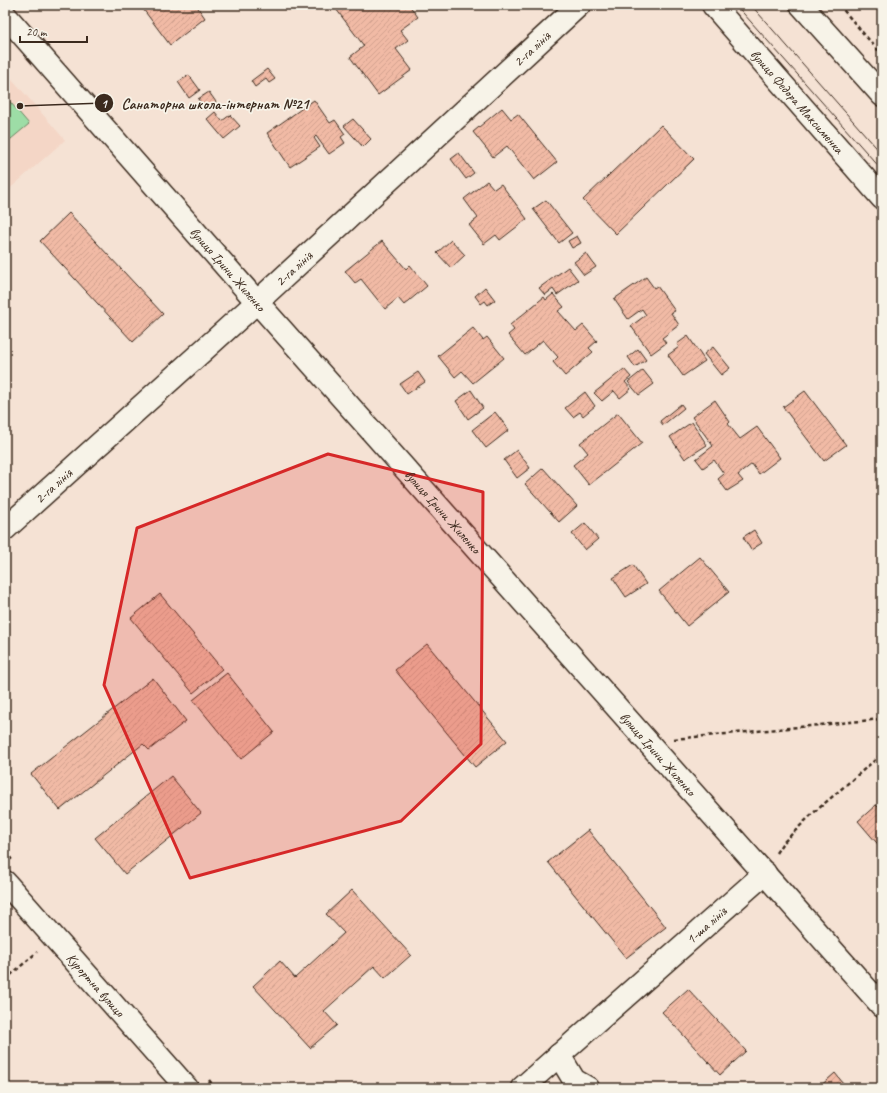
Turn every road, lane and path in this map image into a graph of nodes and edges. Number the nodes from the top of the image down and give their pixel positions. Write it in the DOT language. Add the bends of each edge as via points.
graph roads {
  1 [pos="579,5"];
  2 [pos="712,5"];
  3 [pos="801,5"];
  4 [pos="839,5"];
  5 [pos="5,15"];
  6 [pos="882,55"];
  7 [pos="882,95"];
  8 [pos="882,198"];
  9 [pos="256,302"];
  10 [pos="5,529"];
  11 [pos="882,719"];
  12 [pos="648,742"];
  13 [pos="882,754"];
  14 [pos="765,873"];
  15 [pos="5,882"];
  16 [pos="54,938"];
  17 [pos="5,980"];
  18 [pos="882,1006"];
  19 [pos="559,1055"];
  20 [pos="187,1088"];
  21 [pos="522,1088"];
  22 [pos="588,1088"];
  1 -- 9 [label="street, 2-га лінія"];
  2 -- 8 [label="street, вулиця Федора Максименка"];
  3 -- 7 [label="street"];
  4 -- 6 [label="path"];
  5 -- 9 [label="street, вулиця Ірини Жиленко"];
  9 -- 10 [label="street, 2-га лінія"];
  9 -- 12 [label="street, вулиця Ірини Жиленко"];
  11 -- 12 [label="path"];
  12 -- 14 [label="street, вулиця Ірини Жиленко"];
  13 -- 14 [label="path" via="811,815 782,844"];
  14 -- 18 [label="street, вулиця Ірини Жиленко"];
  14 -- 19 [label="street, 1-ша лінія"];
  15 -- 16 [label="street, Курортна вулиця"];
  16 -- 17 [label="path"];
  16 -- 20 [label="street, Курортна вулиця"];
  19 -- 21 [label="street, 1-ша лінія"];
  19 -- 22 [label="street" via="574,1080"];
}
